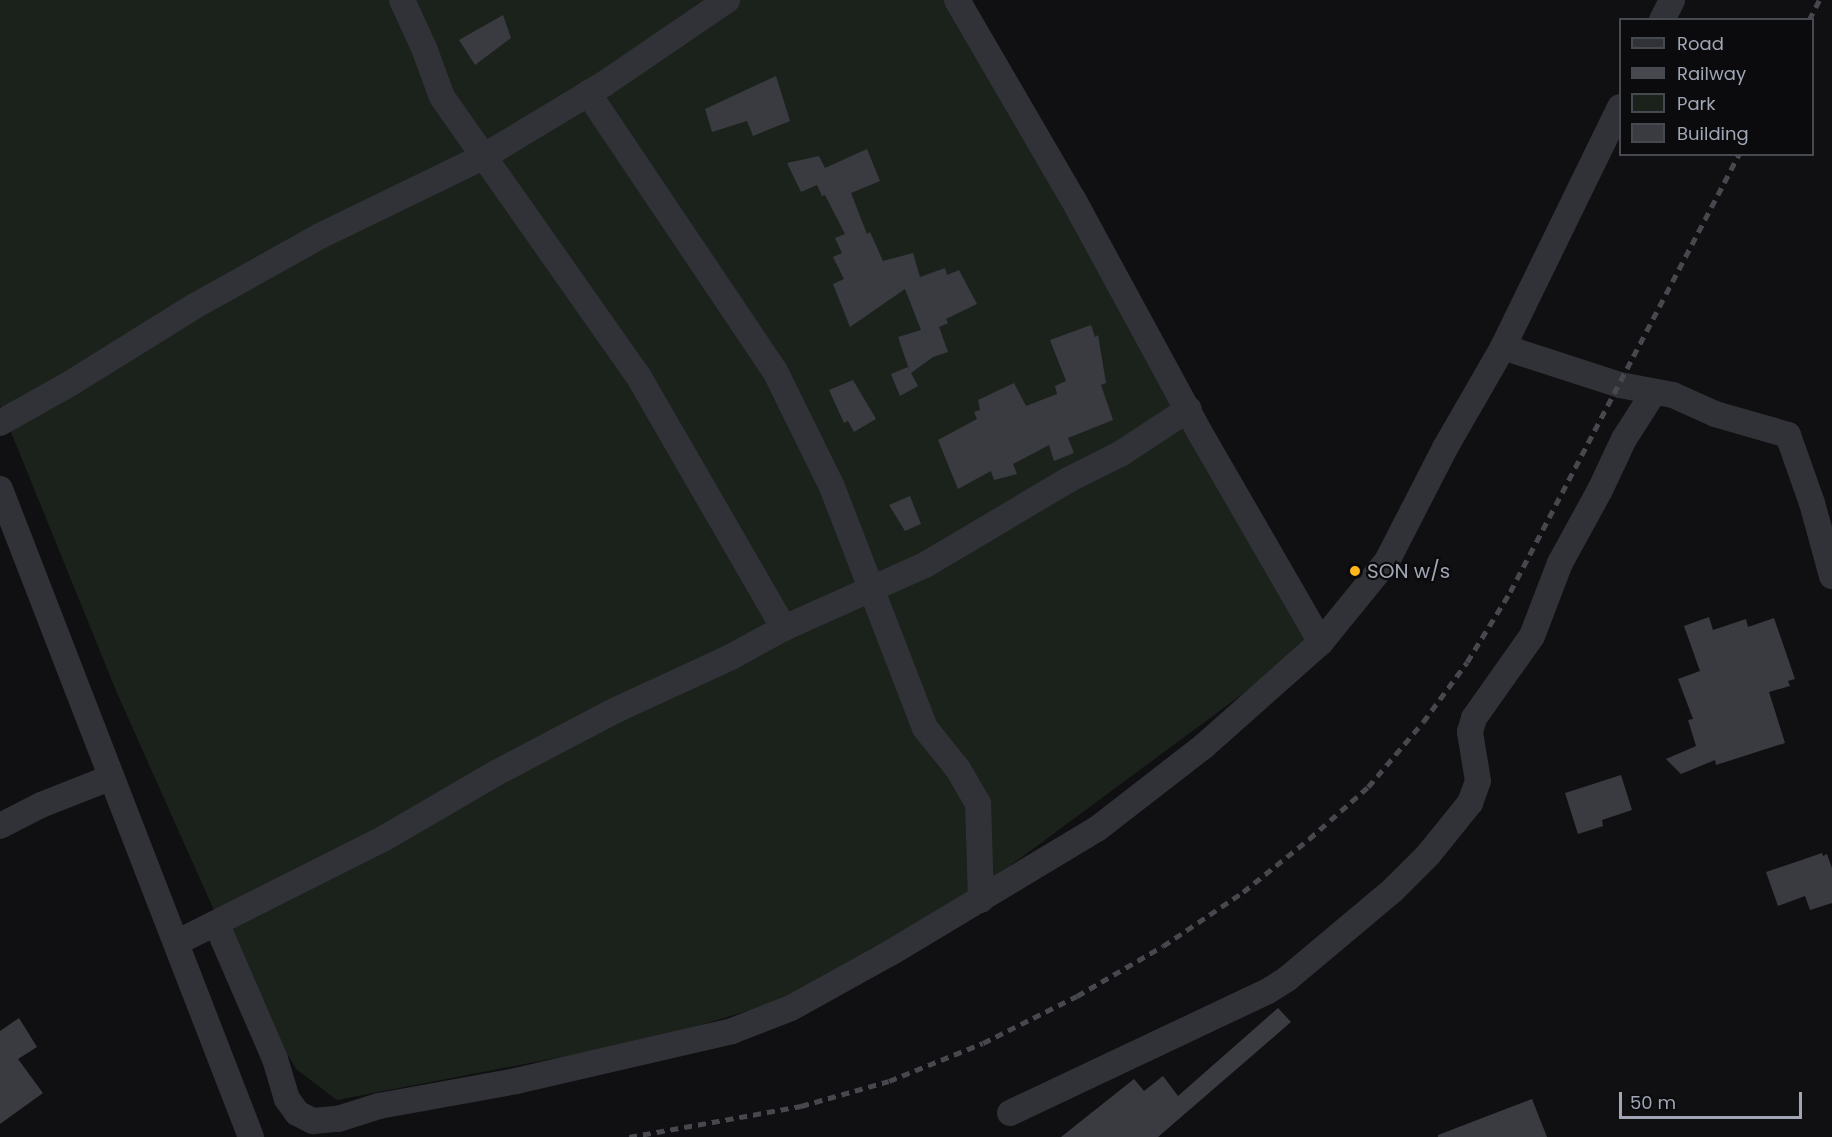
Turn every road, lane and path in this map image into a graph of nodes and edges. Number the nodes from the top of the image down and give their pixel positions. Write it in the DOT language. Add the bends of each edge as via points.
graph roads {
  1 [pos="402,0"];
  2 [pos="727,0"];
  3 [pos="957,0"];
  4 [pos="1672,0"];
  5 [pos="1663,18"];
  6 [pos="588,93"];
  7 [pos="1619,109"];
  8 [pos="483,157"];
  9 [pos="1503,346"];
  10 [pos="1654,392"];
  11 [pos="1189,409"];
  12 [pos="0,423"];
  13 [pos="0,489"];
  14 [pos="1832,576"];
  15 [pos="871,589"];
  16 [pos="784,628"];
  17 [pos="1322,642"];
  18 [pos="112,777"];
  19 [pos="0,826"];
  20 [pos="981,900"];
  21 [pos="217,924"];
  22 [pos="176,943"];
  23 [pos="1010,1113"];
  24 [pos="252,1137"];
  1 -- 8 [label="street" via="442,97"];
  2 -- 6 [label="street"];
  3 -- 11 [label="street"];
  4 -- 5 [label="street"];
  6 -- 8 [label="street"];
  6 -- 15 [label="street" via="775,371 832,487"];
  7 -- 9 [label="street"];
  8 -- 12 [label="street" via="320,236"];
  8 -- 16 [label="street" via="640,380"];
  9 -- 10 [label="street" via="1620,385"];
  9 -- 17 [label="street" via="1387,561"];
  10 -- 14 [label="street" via="1788,435"];
  10 -- 23 [label="street" via="1623,439 1560,563 1532,636 1474,718 1470,732 1478,782 1470,803 1428,855 1393,890 1268,991"];
  11 -- 15 [label="street" via="1120,454 1070,479 966,543"];
  11 -- 17 [label="street"];
  13 -- 18 [label="street"];
  15 -- 16 [label="street"];
  15 -- 20 [label="street" via="925,728 958,769 978,803"];
  16 -- 21 [label="street" via="606,715 383,839"];
  17 -- 20 [label="street" via="1155,786 1097,829"];
  18 -- 19 [label="street"];
  18 -- 22 [label="street"];
  20 -- 21 [label="street" via="791,1008 732,1031 323,1121 304,1118 287,1099 275,1059"];
  21 -- 22 [label="street"];
  22 -- 24 [label="street"];
}
